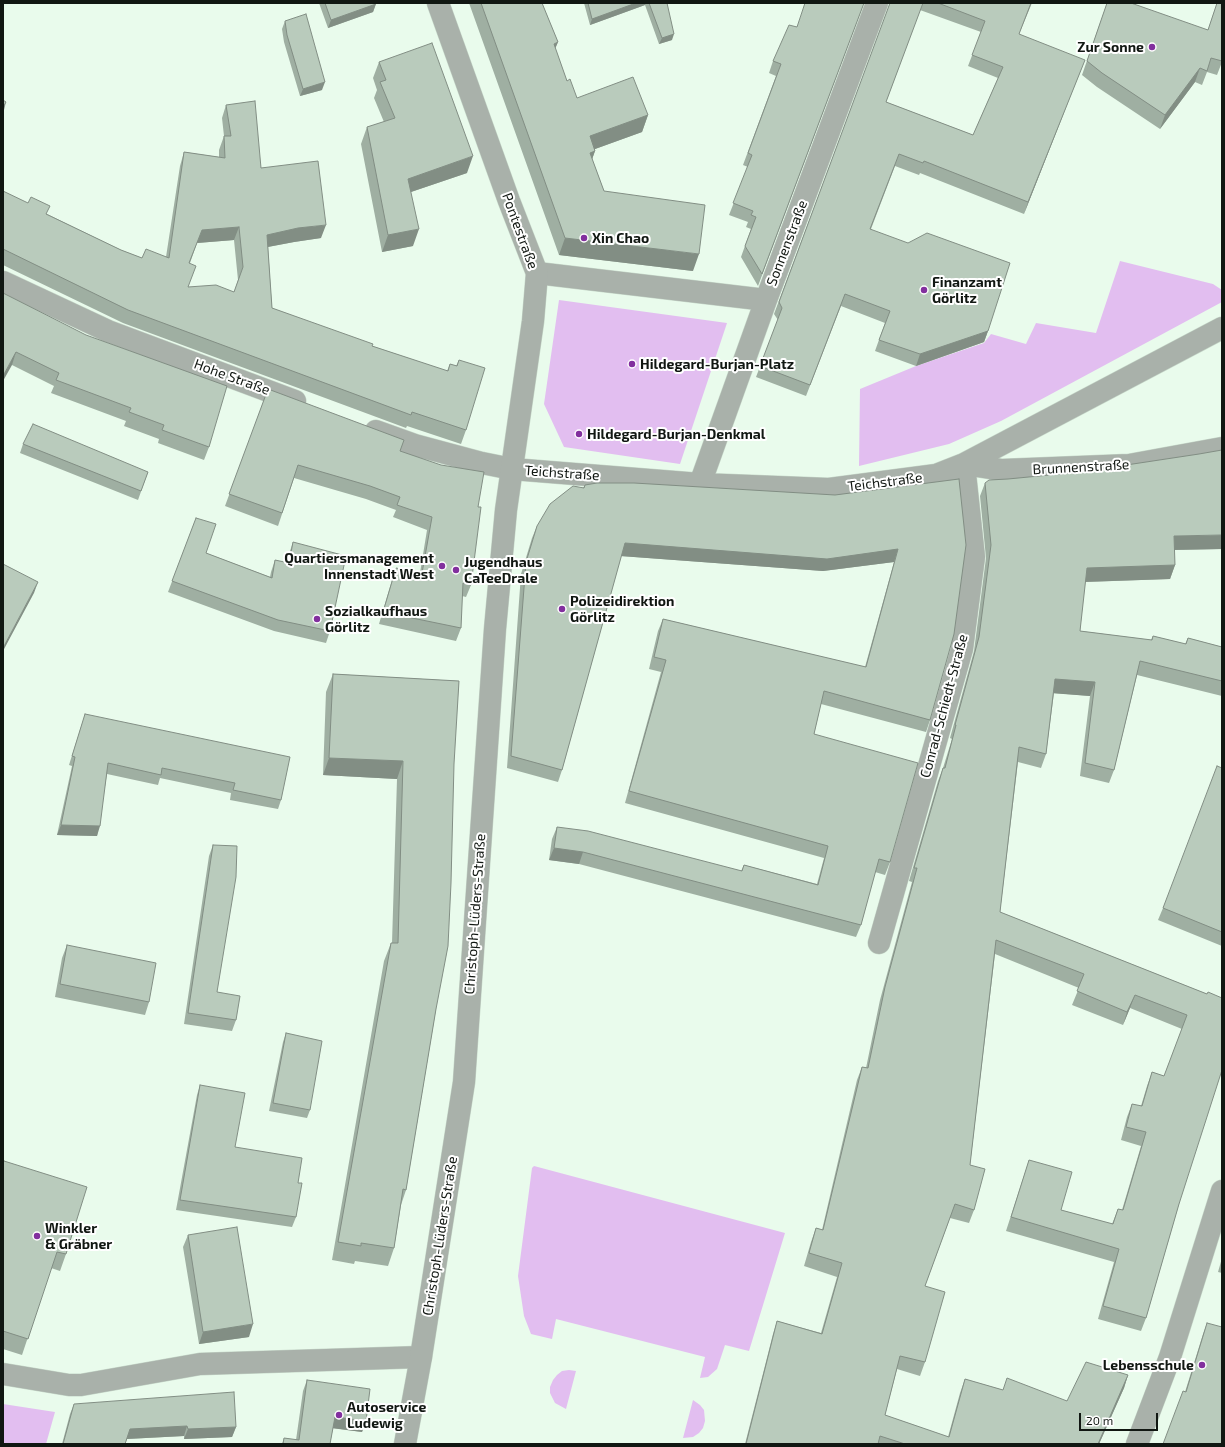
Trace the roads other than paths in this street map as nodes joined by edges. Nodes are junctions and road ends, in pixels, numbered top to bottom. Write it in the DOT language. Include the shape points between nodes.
graph roads {
  1 [pos="438,3"];
  2 [pos="877,3"];
  3 [pos="537,273"];
  4 [pos="3,282"];
  5 [pos="766,300"];
  6 [pos="1222,328"];
  7 [pos="310,406"];
  8 [pos="355,423"];
  9 [pos="1222,448"];
  10 [pos="964,464"];
  11 [pos="512,469"];
  12 [pos="700,484"];
  13 [pos="879,943"];
  14 [pos="1222,1191"];
  15 [pos="421,1357"];
  16 [pos="3,1374"];
  17 [pos="405,1444"];
  18 [pos="1137,1444"];
  1 -- 3 [label="street, Pontestraße"];
  2 -- 5 [label="street, Sonnenstraße"];
  3 -- 5 [label="street"];
  3 -- 11 [label="street, Pontestraße" via="533,321"];
  4 -- 7 [label="street, Hohe Straße" via="108,331"];
  5 -- 12 [label="street, Sonnenstraße"];
  6 -- 10 [label="street, Teichstraße"];
  8 -- 11 [label="street" via="415,445"];
  9 -- 10 [label="street, Brunnenstraße" via="1129,465 1002,470"];
  10 -- 12 [label="street, Teichstraße" via="936,476 829,489"];
  10 -- 13 [label="street, Conrad-Schiedt-Straße" via="974,557 962,649"];
  11 -- 12 [label="street, Teichstraße"];
  11 -- 15 [label="street, Christoph-Lüders-Straße" via="495,630 464,1082"];
  14 -- 18 [label="street" via="1170,1357"];
  15 -- 16 [label="street" via="200,1364 82,1385"];
  15 -- 17 [label="street, Christoph-Lüders-Straße"];
}
